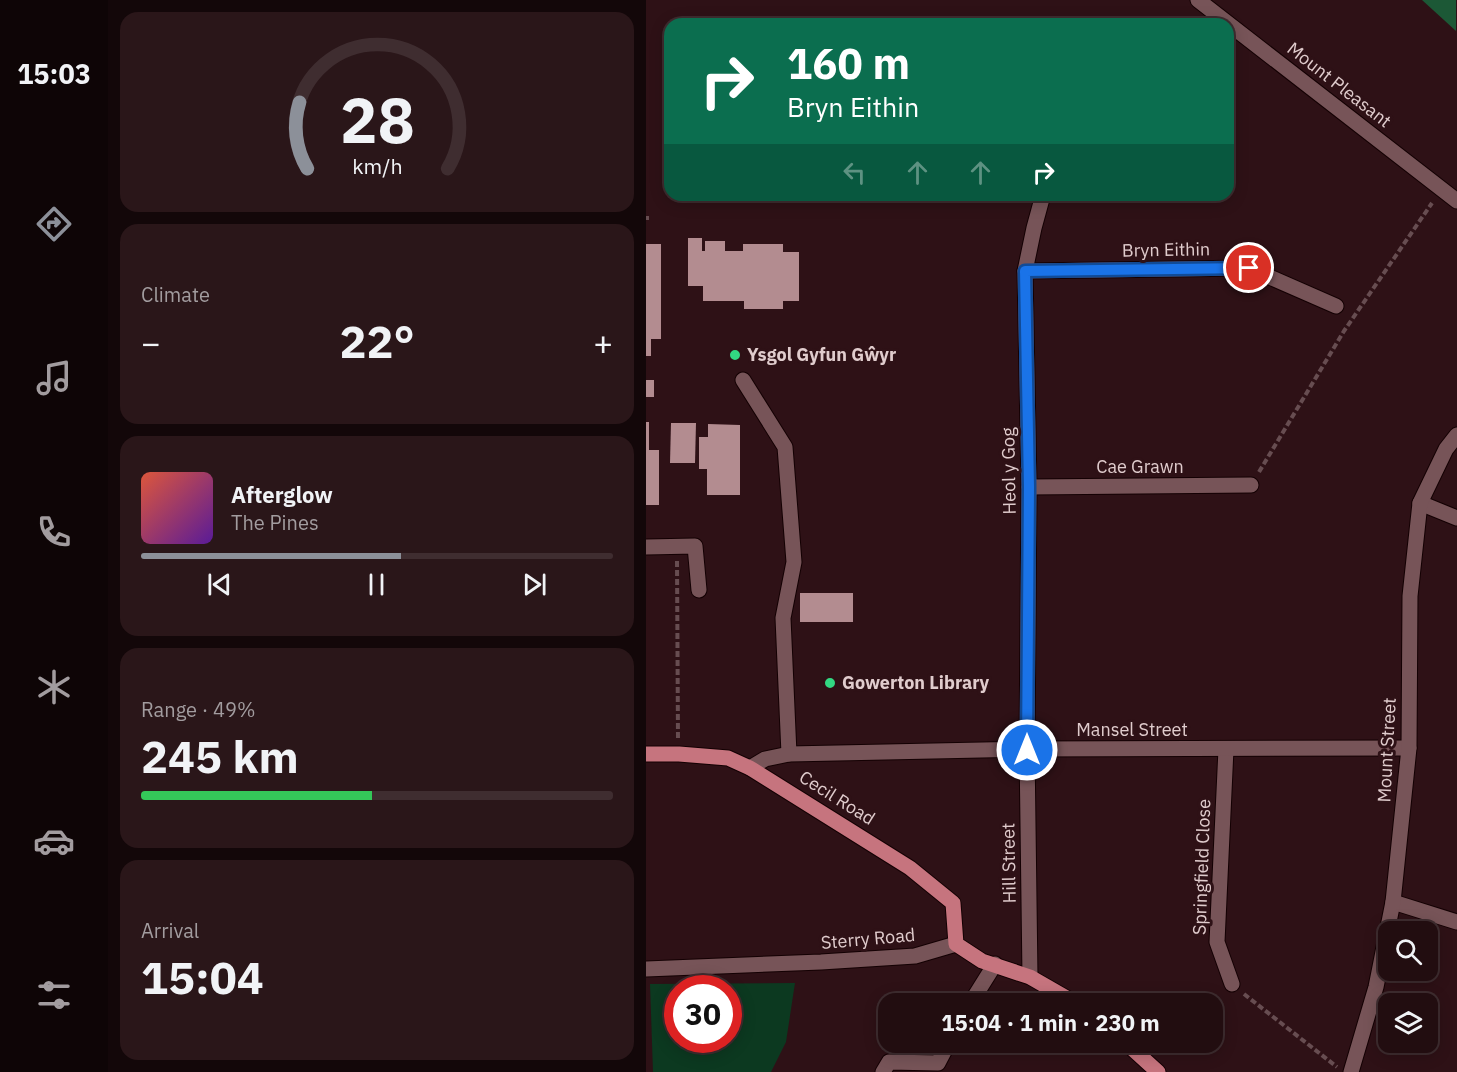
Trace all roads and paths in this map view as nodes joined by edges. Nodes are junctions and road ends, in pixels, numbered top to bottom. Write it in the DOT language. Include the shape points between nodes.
graph roads {
  1 [pos="1198,0"];
  2 [pos="1221,18"];
  3 [pos="1234,28"];
  4 [pos="1442,189"];
  5 [pos="1041,201"];
  6 [pos="1456,201"];
  7 [pos="1025,271"];
  8 [pos="1336,306"];
  9 [pos="743,380"];
  10 [pos="1456,435"];
  11 [pos="1251,486"];
  12 [pos="1029,487"];
  13 [pos="1420,503"];
  14 [pos="1456,518"];
  15 [pos="677,545"];
  16 [pos="646,547"];
  17 [pos="699,590"];
  18 [pos="1409,748"];
  19 [pos="1226,749"];
  20 [pos="1027,750"];
  21 [pos="646,754"];
  22 [pos="679,754"];
  23 [pos="789,754"];
  24 [pos="750,768"];
  25 [pos="1393,902"];
  26 [pos="1456,922"];
  27 [pos="956,944"];
  28 [pos="995,964"];
  29 [pos="646,969"];
  30 [pos="1030,977"];
  31 [pos="1232,984"];
  32 [pos="977,993"];
  33 [pos="1058,993"];
  34 [pos="943,1053"];
  35 [pos="1137,1053"];
  36 [pos="883,1072"];
  37 [pos="1158,1072"];
  38 [pos="1343,1072"];
  39 [pos="1351,1072"];
  1 -- 2 [label="street, Mount Pleasant"];
  3 -- 4 [label="street, Mount Pleasant"];
  4 -- 6 [label="street, Mount Pleasant"];
  4 -- 11 [label="path" via="1345,331"];
  5 -- 7 [label="street, Heol y Gog"];
  7 -- 8 [label="street, Bryn Eithin" via="1249,268"];
  7 -- 12 [label="street, Heol y Gog"];
  9 -- 23 [label="street" via="785,447 794,562 782,618"];
  10 -- 13 [label="street, Mount Street"];
  11 -- 12 [label="street, Cae Grawn"];
  12 -- 20 [label="street, Heol y Gog"];
  13 -- 14 [label="street"];
  13 -- 18 [label="street, Mount Street" via="1410,596"];
  15 -- 16 [label="street"];
  15 -- 17 [label="street" via="695,546"];
  15 -- 22 [label="path"];
  18 -- 19 [label="street, Mansel Street"];
  18 -- 25 [label="street, Mount Street"];
  19 -- 20 [label="street, Mansel Street"];
  19 -- 31 [label="street, Springfield Close" via="1217,942"];
  20 -- 23 [label="street, Mansel Street"];
  20 -- 30 [label="street, Hill Street"];
  21 -- 22 [label="main road, Cecil Road"];
  22 -- 24 [label="main road, Cecil Road" via="728,758"];
  23 -- 24 [label="street, Mansel Street" via="765,759"];
  24 -- 27 [label="main road, Cecil Road" via="910,868 952,903"];
  25 -- 26 [label="street"];
  25 -- 39 [label="street, Mount Street" via="1376,987"];
  27 -- 28 [label="main road" via="982,961"];
  27 -- 29 [label="street, Sterry Road" via="916,956"];
  28 -- 30 [label="main road"];
  28 -- 32 [label="street"];
  30 -- 33 [label="main road"];
  31 -- 38 [label="path"];
  34 -- 36 [label="street" via="938,1063 889,1062"];
  35 -- 37 [label="main road"];
}
